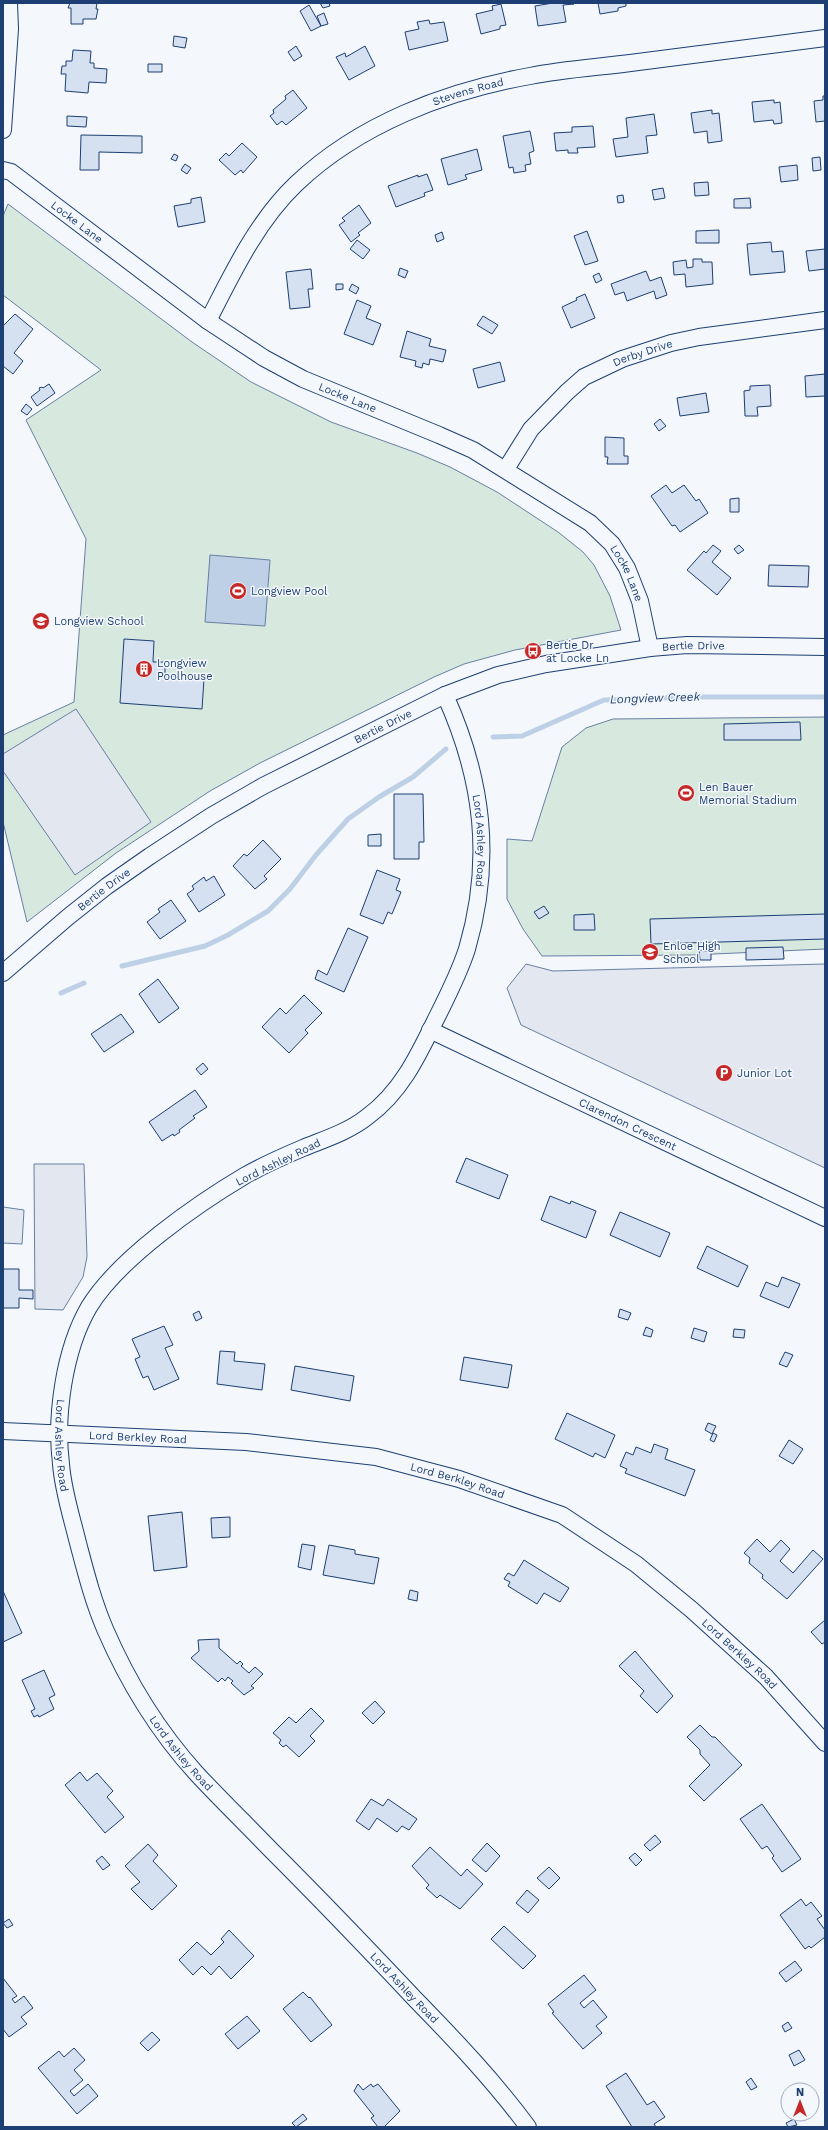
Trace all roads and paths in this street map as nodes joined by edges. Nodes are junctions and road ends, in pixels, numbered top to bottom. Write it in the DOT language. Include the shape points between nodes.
graph roads {
  1 [pos="9,3"];
  2 [pos="825,38"];
  3 [pos="3,130"];
  4 [pos="3,170"];
  5 [pos="825,320"];
  6 [pos="208,321"];
  7 [pos="506,469"];
  8 [pos="825,647"];
  9 [pos="650,648"];
  10 [pos="445,695"];
  11 [pos="3,973"];
  12 [pos="430,1030"];
  13 [pos="825,1218"];
  14 [pos="3,1431"];
  15 [pos="60,1432"];
  16 [pos="825,1743"];
  17 [pos="528,2127"];
  1 -- 3 [label="street" via="10,29"];
  2 -- 6 [label="street, Stevens Road" via="530,76 457,93 396,118 343,146 295,185 271,212 233,273"];
  4 -- 6 [label="street, Locke Lane" via="11,172"];
  5 -- 7 [label="street, Derby Drive" via="699,337 622,359 584,377 568,392 531,429"];
  6 -- 7 [label="street, Locke Lane" via="264,358 303,379 439,435"];
  7 -- 9 [label="street, Locke Lane" via="590,523 612,544 640,601"];
  8 -- 9 [label="street, Bertie Drive" via="687,645"];
  9 -- 10 [label="street, Bertie Drive" via="546,664 498,675"];
  10 -- 11 [label="street, Bertie Drive" via="263,786 211,816 107,886"];
  10 -- 12 [label="street, Lord Ashley Road" via="465,740 474,775 479,802 482,861 475,915 465,953"];
  12 -- 13 [label="street, Clarendon Crescent"];
  12 -- 15 [label="street, Lord Ashley Road" via="397,1089 363,1120 336,1135 249,1173 178,1220 116,1272 89,1306 72,1346 63,1390"];
  14 -- 15 [label="street, Lord Berkley Road"];
  15 -- 16 [label="street, Lord Berkley Road" via="246,1442 376,1457 459,1479 562,1515 636,1564 692,1610 766,1677"];
  15 -- 17 [label="street, Lord Ashley Road" via="61,1469 90,1590 125,1670 143,1701 194,1770 471,2057"];
}
